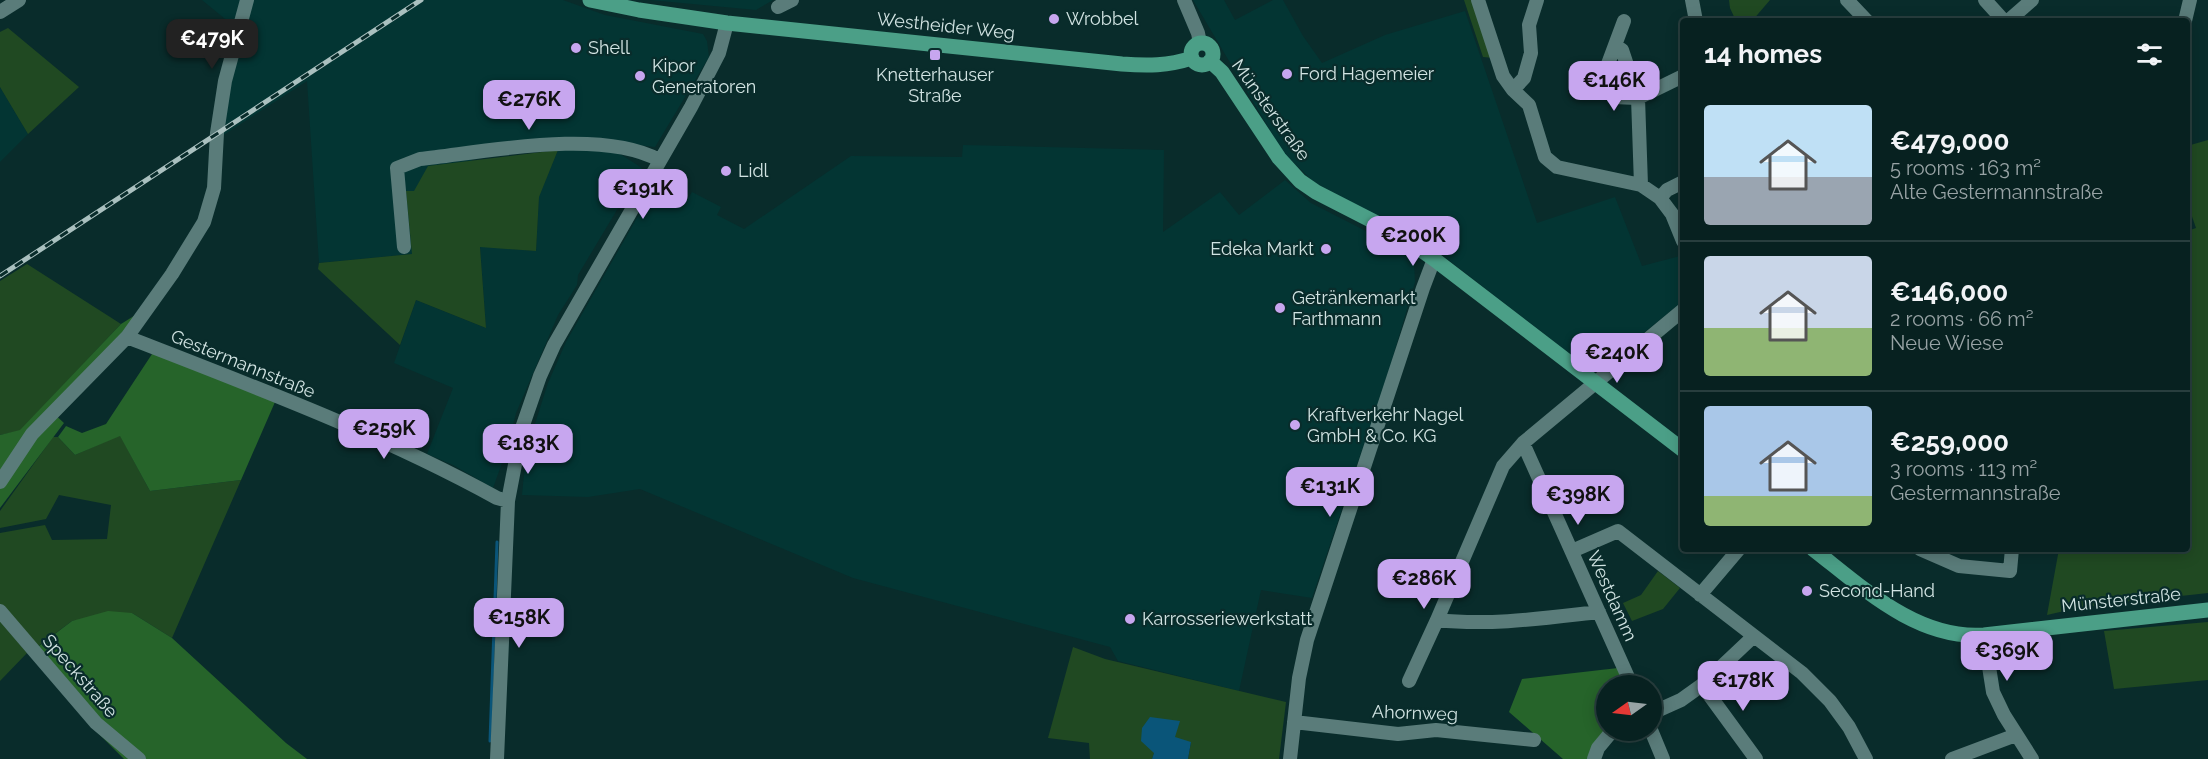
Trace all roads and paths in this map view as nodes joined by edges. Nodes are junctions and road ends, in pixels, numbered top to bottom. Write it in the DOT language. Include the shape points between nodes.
graph roads {
  1 [pos="19,0"];
  2 [pos="247,0"];
  3 [pos="590,0"];
  4 [pos="792,0"];
  5 [pos="1184,0"];
  6 [pos="1478,0"];
  7 [pos="1537,0"];
  8 [pos="1692,0"];
  9 [pos="1848,0"];
  10 [pos="1985,0"];
  11 [pos="2032,0"];
  12 [pos="2190,0"];
  13 [pos="777,7"];
  14 [pos="0,12"];
  15 [pos="1695,18"];
  16 [pos="1864,18"];
  17 [pos="2001,18"];
  18 [pos="2011,18"];
  19 [pos="2186,18"];
  20 [pos="1624,21"];
  21 [pos="727,23"];
  22 [pos="1200,43"];
  23 [pos="1616,46"];
  24 [pos="1192,58"];
  25 [pos="1210,61"];
  26 [pos="1680,78"];
  27 [pos="1513,90"];
  28 [pos="1638,99"];
  29 [pos="659,160"];
  30 [pos="1680,184"];
  31 [pos="1641,185"];
  32 [pos="1660,198"];
  33 [pos="1680,234"];
  34 [pos="404,247"];
  35 [pos="1434,259"];
  36 [pos="1680,312"];
  37 [pos="128,337"];
  38 [pos="1594,382"];
  39 [pos="1523,443"];
  40 [pos="1680,448"];
  41 [pos="0,482"];
  42 [pos="508,501"];
  43 [pos="1572,551"];
  44 [pos="1736,552"];
  45 [pos="1817,552"];
  46 [pos="1927,552"];
  47 [pos="2012,552"];
  48 [pos="1700,595"];
  49 [pos="2208,610"];
  50 [pos="0,611"];
  51 [pos="1599,612"];
  52 [pos="1437,620"];
  53 [pos="1984,635"];
  54 [pos="1754,636"];
  55 [pos="1627,675"];
  56 [pos="1409,681"];
  57 [pos="1702,685"];
  58 [pos="1662,709"];
  59 [pos="1294,722"];
  60 [pos="2016,735"];
  61 [pos="1534,740"];
  62 [pos="1604,741"];
  63 [pos="1656,741"];
  64 [pos="139,759"];
  65 [pos="497,759"];
  66 [pos="1290,759"];
  67 [pos="1594,759"];
  68 [pos="1663,759"];
  69 [pos="1756,759"];
  70 [pos="1866,759"];
  71 [pos="1952,759"];
  72 [pos="2032,759"];
  1 -- 14 [label="street"];
  2 -- 37 [label="street" via="225,81 214,188 204,222"];
  3 -- 21 [label="main road, Westheider Weg"];
  4 -- 13 [label="street"];
  5 -- 22 [label="street"];
  6 -- 27 [label="street" via="1503,76"];
  7 -- 27 [label="street" via="1529,25 1532,52 1524,78"];
  8 -- 15 [label="street"];
  9 -- 16 [label="street"];
  10 -- 17 [label="street"];
  11 -- 18 [label="street"];
  12 -- 19 [label="street"];
  20 -- 23 [label="street"];
  21 -- 24 [label="main road, Westheider Weg" via="1148,66"];
  21 -- 29 [label="street" via="719,53"];
  22 -- 24 [label="main road" via="1192,49"];
  22 -- 25 [label="main road" via="1211,49"];
  23 -- 28 [label="street" via="1622,50"];
  23 -- 28 [label="street" via="1605,72 1613,97"];
  24 -- 25 [label="main road" via="1200,65"];
  25 -- 35 [label="main road, Münsterstraße" via="1300,181 1398,234"];
  26 -- 28 [label="street"];
  27 -- 31 [label="street" via="1528,105 1545,157 1557,167"];
  28 -- 31 [label="street"];
  29 -- 34 [label="street" via="638,151 572,142 420,159 397,168"];
  29 -- 42 [label="street" via="544,366 522,428"];
  30 -- 32 [label="street"];
  31 -- 32 [label="street"];
  32 -- 33 [label="street"];
  35 -- 38 [label="main road, Münsterstraße"];
  35 -- 59 [label="street" via="1307,640"];
  36 -- 38 [label="street"];
  37 -- 41 [label="street" via="32,434"];
  37 -- 42 [label="street, Gestermannstraße" via="280,397"];
  38 -- 39 [label="street"];
  38 -- 40 [label="main road, Münsterstraße"];
  39 -- 43 [label="street, Westdamm"];
  39 -- 52 [label="street" via="1503,466"];
  42 -- 65 [label="street"];
  43 -- 48 [label="street" via="1618,531"];
  43 -- 51 [label="street, Westdamm"];
  44 -- 48 [label="street"];
  45 -- 53 [label="main road, Münsterstraße" via="1889,606 1916,621 1952,634"];
  46 -- 47 [label="street" via="1959,566 2010,571"];
  48 -- 54 [label="street"];
  49 -- 53 [label="main road, Münsterstraße"];
  50 -- 64 [label="street, Speckstraße" via="96,723"];
  51 -- 52 [label="street" via="1469,623"];
  51 -- 55 [label="street, Westdamm"];
  52 -- 56 [label="street"];
  53 -- 60 [label="street" via="1993,692"];
  54 -- 57 [label="street"];
  54 -- 70 [label="street" via="1830,700"];
  57 -- 58 [label="street"];
  57 -- 69 [label="street"];
  59 -- 61 [label="street, Ahornweg" via="1398,734 1436,730"];
  59 -- 66 [label="street"];
  60 -- 71 [label="street"];
  60 -- 72 [label="street"];
  62 -- 67 [label="street"];
  63 -- 68 [label="street"];
}
